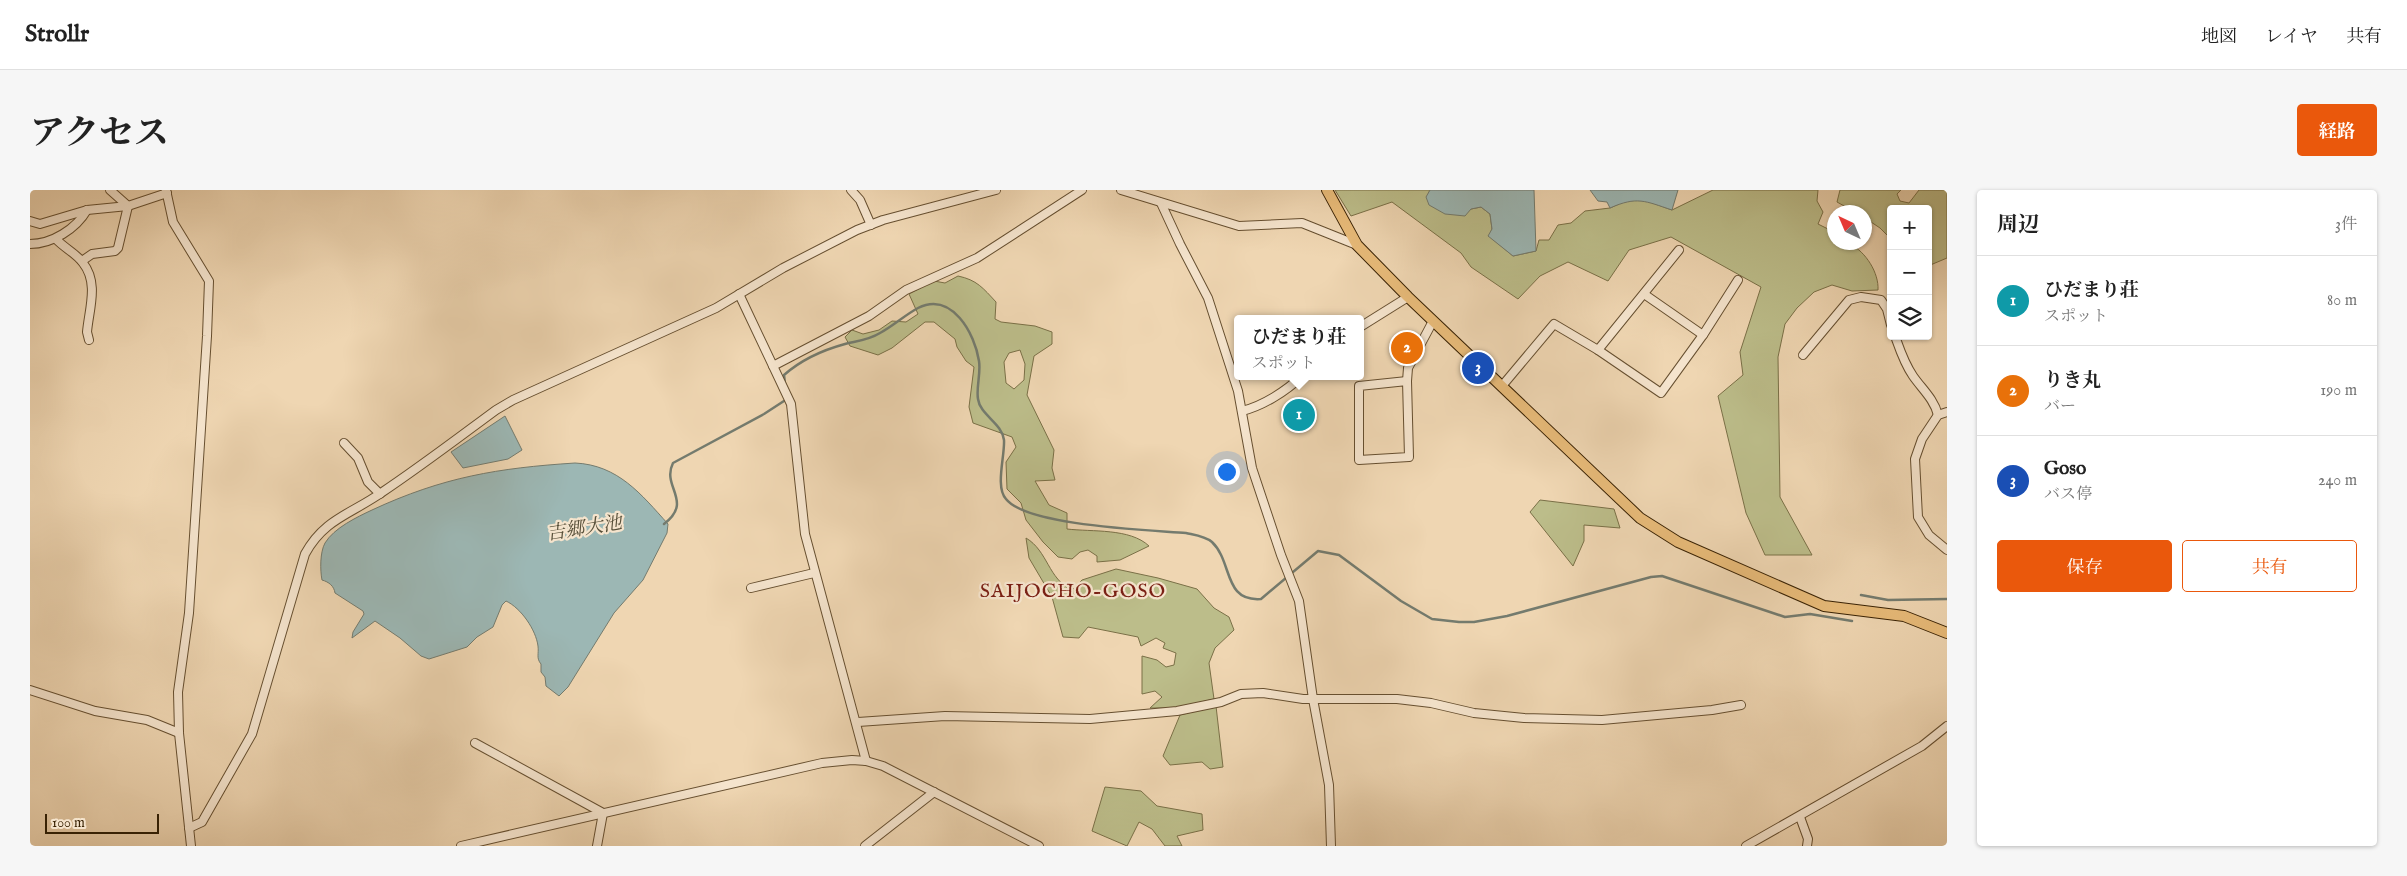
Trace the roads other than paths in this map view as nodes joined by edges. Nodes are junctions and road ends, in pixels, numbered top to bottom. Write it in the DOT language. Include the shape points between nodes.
graph roads {
  1 [pos="110,190"];
  2 [pos="851,190"];
  3 [pos="996,190"];
  4 [pos="1082,190"];
  5 [pos="1121,190"];
  6 [pos="1327,190"];
  7 [pos="166,192"];
  8 [pos="1161,203"];
  9 [pos="128,206"];
  10 [pos="88,210"];
  11 [pos="30,221"];
  12 [pos="871,225"];
  13 [pos="56,239"];
  14 [pos="30,244"];
  15 [pos="1357,244"];
  16 [pos="1679,250"];
  17 [pos="82,261"];
  18 [pos="1738,280"];
  19 [pos="739,294"];
  20 [pos="1644,294"];
  21 [pos="1408,297"];
  22 [pos="1887,308"];
  23 [pos="1433,320"];
  24 [pos="1364,324"];
  25 [pos="1703,334"];
  26 [pos="89,340"];
  27 [pos="1896,340"];
  28 [pos="1598,350"];
  29 [pos="1803,354"];
  30 [pos="773,366"];
  31 [pos="1234,379"];
  32 [pos="1234,380"];
  33 [pos="1298,380"];
  34 [pos="1407,381"];
  35 [pos="1502,386"];
  36 [pos="1242,411"];
  37 [pos="1947,412"];
  38 [pos="1938,415"];
  39 [pos="344,442"];
  40 [pos="380,494"];
  41 [pos="1947,550"];
  42 [pos="814,572"];
  43 [pos="750,588"];
  44 [pos="1947,633"];
  45 [pos="30,690"];
  46 [pos="1313,699"];
  47 [pos="1741,705"];
  48 [pos="858,722"];
  49 [pos="1947,726"];
  50 [pos="179,732"];
  51 [pos="475,743"];
  52 [pos="866,761"];
  53 [pos="934,792"];
  54 [pos="603,813"];
  55 [pos="1800,816"];
  56 [pos="189,828"];
  57 [pos="191,846"];
  58 [pos="461,846"];
  59 [pos="597,846"];
  60 [pos="865,846"];
  61 [pos="1040,846"];
  62 [pos="1331,846"];
  63 [pos="1746,846"];
  64 [pos="1807,846"];
  1 -- 9 [label="street"];
  2 -- 12 [label="street" via="860,200"];
  3 -- 12 [label="street"];
  4 -- 30 [label="street" via="976,258 906,290 869,316"];
  5 -- 8 [label="street"];
  6 -- 15 [label="main road"];
  7 -- 9 [label="street"];
  7 -- 50 [label="street" via="173,222 209,281 189,613 178,692"];
  8 -- 15 [label="street" via="1239,226 1302,223"];
  8 -- 31 [label="street" via="1208,298"];
  9 -- 10 [label="street"];
  9 -- 17 [label="street" via="118,248 92,254"];
  10 -- 11 [label="street" via="40,224"];
  10 -- 13 [label="street"];
  12 -- 19 [label="street" via="813,252"];
  13 -- 14 [label="street"];
  13 -- 17 [label="street"];
  15 -- 21 [label="main road"];
  16 -- 20 [label="street"];
  17 -- 26 [label="street" via="92,285"];
  18 -- 25 [label="street"];
  19 -- 30 [label="street"];
  19 -- 40 [label="street" via="684,323 513,400"];
  20 -- 25 [label="street"];
  20 -- 28 [label="street"];
  21 -- 23 [label="main road"];
  21 -- 24 [label="street"];
  22 -- 29 [label="street" via="1881,300 1861,297 1848,300"];
  23 -- 34 [label="street" via="1408,368"];
  23 -- 35 [label="main road"];
  25 -- 28 [label="street" via="1661,393"];
  27 -- 38 [label="street" via="1901,357 1935,404"];
  28 -- 35 [label="street" via="1554,324"];
  30 -- 42 [label="street" via="791,404 805,534"];
  32 -- 36 [label="street"];
  33 -- 36 [label="street" via="1255,408"];
  34 -- 34 [label="street" via="1359,386 1359,460 1409,458"];
  35 -- 44 [label="main road" via="1620,502 1665,535 1824,606 1904,616"];
  36 -- 46 [label="street" via="1252,468 1302,616"];
  37 -- 38 [label="street"];
  38 -- 41 [label="street" via="1922,439 1915,459 1918,518 1929,535"];
  39 -- 40 [label="street" via="358,458 368,482"];
  40 -- 56 [label="street" via="330,522 312,542 252,734 202,822"];
  42 -- 43 [label="street"];
  42 -- 48 [label="street"];
  45 -- 50 [label="street" via="95,711 147,720"];
  46 -- 47 [label="street" via="1397,700 1524,718 1602,720"];
  46 -- 48 [label="street" via="1263,693 1241,694 1221,702 1177,711 1090,719 945,716"];
  46 -- 62 [label="street" via="1329,785"];
  48 -- 52 [label="street"];
  49 -- 55 [label="street" via="1922,746"];
  50 -- 56 [label="street"];
  51 -- 54 [label="street"];
  52 -- 53 [label="street"];
  52 -- 54 [label="street" via="822,763"];
  53 -- 60 [label="street"];
  53 -- 61 [label="street"];
  54 -- 58 [label="street"];
  54 -- 59 [label="street"];
  55 -- 63 [label="street"];
  55 -- 64 [label="street" via="1808,839"];
  56 -- 57 [label="street"];
}
